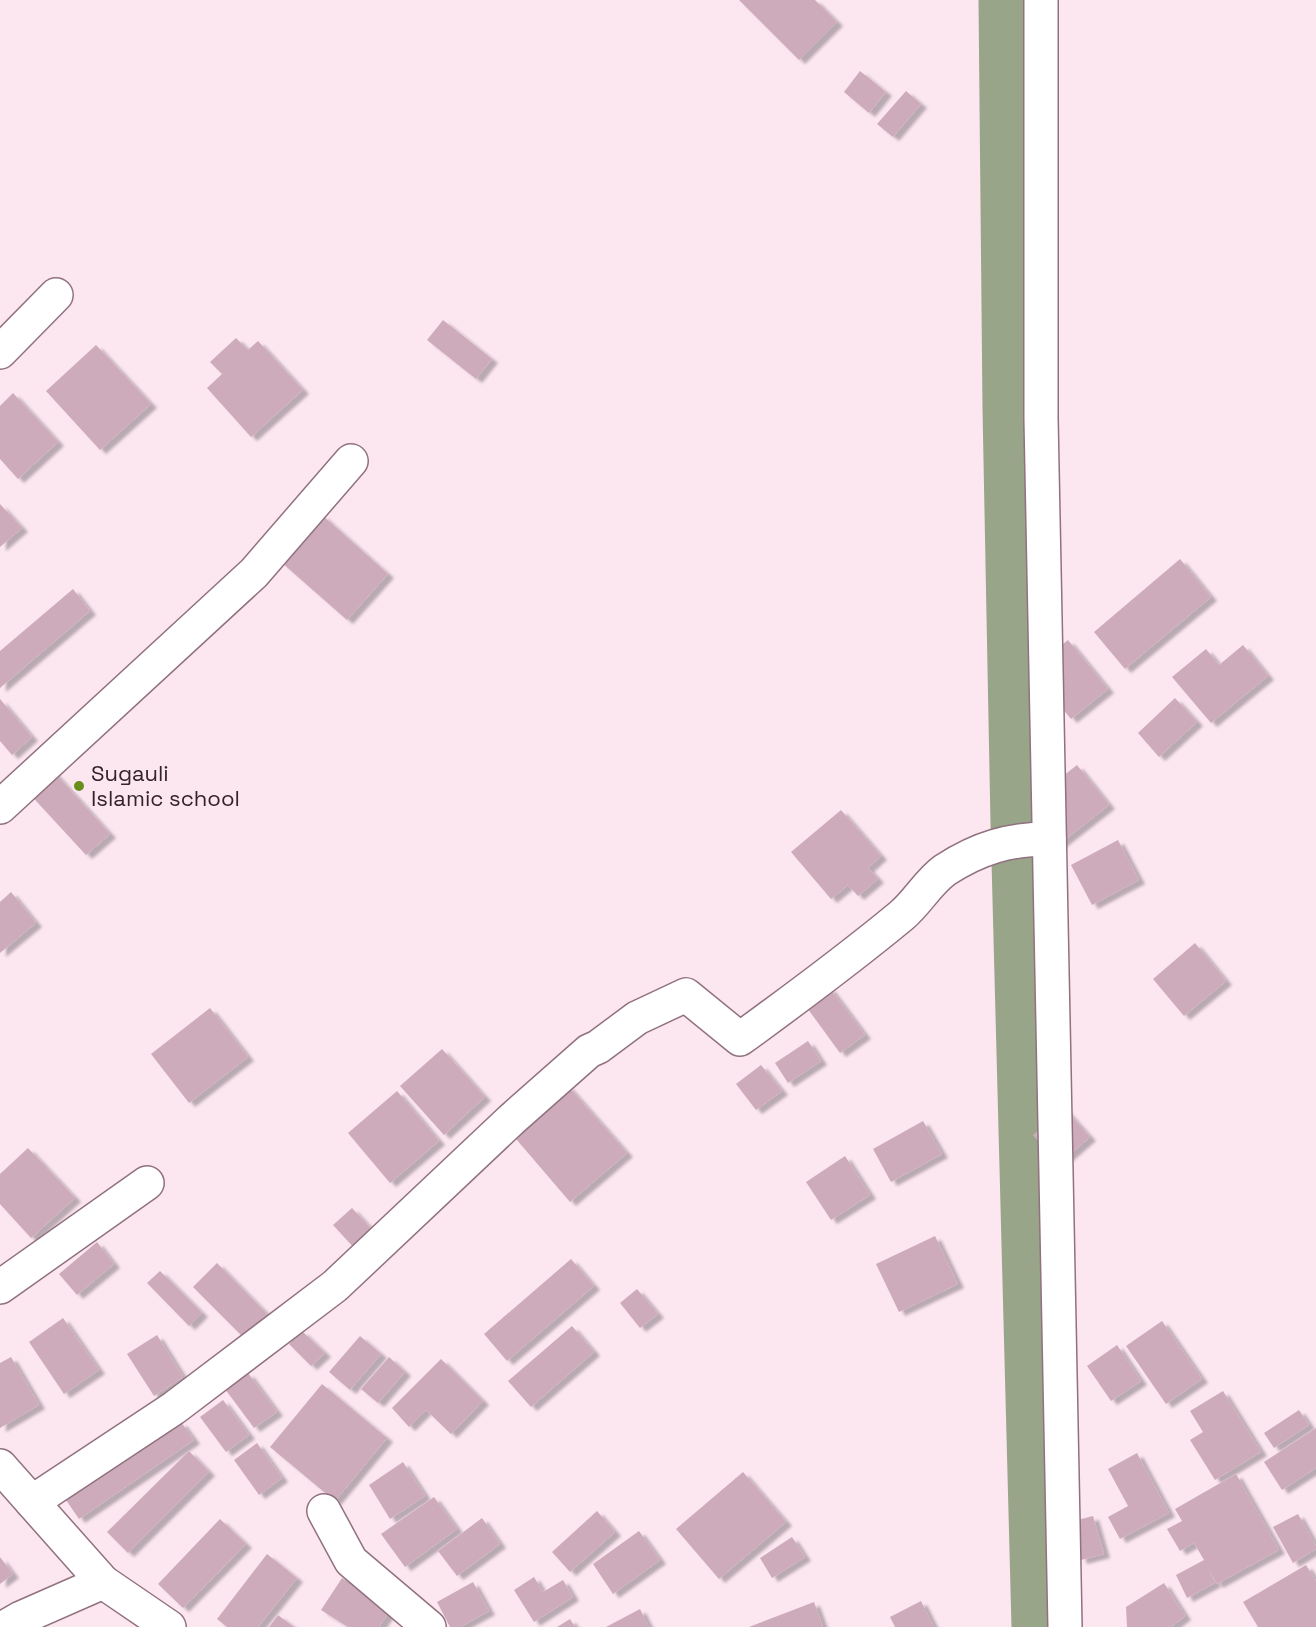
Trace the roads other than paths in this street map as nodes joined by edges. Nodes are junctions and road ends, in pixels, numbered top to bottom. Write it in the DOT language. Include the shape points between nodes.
graph roads {
  1 [pos="1041,0"];
  2 [pos="56,295"];
  3 [pos="0,352"];
  4 [pos="351,461"];
  5 [pos="0,807"];
  6 [pos="1049,839"];
  7 [pos="147,1183"];
  8 [pos="0,1287"];
  9 [pos="0,1466"];
  10 [pos="32,1502"];
  11 [pos="324,1510"];
  12 [pos="103,1582"];
  13 [pos="14,1624"];
  14 [pos="170,1627"];
  15 [pos="429,1627"];
  16 [pos="1065,1627"];
  1 -- 6 [label="street" via="1041,418"];
  2 -- 3 [label="street"];
  4 -- 5 [label="street" via="254,573"];
  6 -- 10 [label="street" via="993,846 944,871 903,914 740,1039 686,995 637,1018 589,1050 335,1286 174,1408"];
  6 -- 16 [label="street"];
  7 -- 8 [label="street"];
  9 -- 10 [label="street"];
  10 -- 12 [label="street"];
  11 -- 15 [label="street" via="351,1561"];
  12 -- 13 [label="street"];
  12 -- 14 [label="street"];
}
